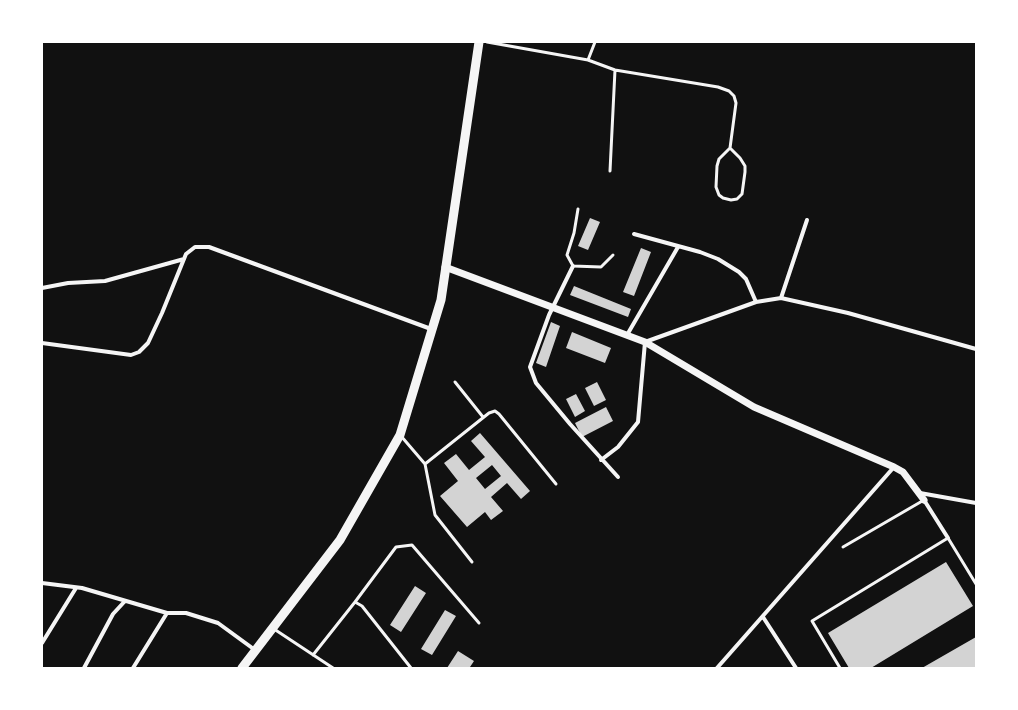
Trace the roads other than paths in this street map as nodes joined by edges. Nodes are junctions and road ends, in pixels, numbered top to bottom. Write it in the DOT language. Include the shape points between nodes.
graph roads {
  1 [pos="478,42"];
  2 [pos="487,42"];
  3 [pos="595,42"];
  4 [pos="588,60"];
  5 [pos="615,70"];
  6 [pos="730,148"];
  7 [pos="610,171"];
  8 [pos="578,209"];
  9 [pos="807,220"];
  10 [pos="634,234"];
  11 [pos="678,247"];
  12 [pos="613,255"];
  13 [pos="184,259"];
  14 [pos="573,266"];
  15 [pos="446,267"];
  16 [pos="42,288"];
  17 [pos="781,298"];
  18 [pos="756,302"];
  19 [pos="553,308"];
  20 [pos="432,330"];
  21 [pos="627,335"];
  22 [pos="645,342"];
  23 [pos="42,343"];
  24 [pos="976,349"];
  25 [pos="455,382"];
  26 [pos="484,417"];
  27 [pos="400,435"];
  28 [pos="601,460"];
  29 [pos="425,464"];
  30 [pos="894,467"];
  31 [pos="618,477"];
  32 [pos="556,484"];
  33 [pos="922,496"];
  34 [pos="976,503"];
  35 [pos="948,538"];
  36 [pos="842,547"];
  37 [pos="472,562"];
  38 [pos="42,583"];
  39 [pos="976,584"];
  40 [pos="76,588"];
  41 [pos="125,601"];
  42 [pos="355,602"];
  43 [pos="167,613"];
  44 [pos="764,617"];
  45 [pos="479,623"];
  46 [pos="273,628"];
  47 [pos="42,643"];
  48 [pos="256,651"];
  49 [pos="313,655"];
  50 [pos="84,668"];
  51 [pos="133,668"];
  52 [pos="242,668"];
  53 [pos="332,668"];
  54 [pos="411,668"];
  55 [pos="717,668"];
  56 [pos="796,668"];
  57 [pos="840,668"];
  1 -- 15 [label="main road"];
  2 -- 4 [label="lane"];
  3 -- 4 [label="lane"];
  4 -- 5 [label="lane"];
  5 -- 6 [label="lane" via="729,91 736,103"];
  5 -- 7 [label="lane"];
  6 -- 6 [label="lane" via="719,159 716,187 719,195 731,200 742,194 745,172 740,158"];
  8 -- 14 [label="lane" via="567,255"];
  9 -- 17 [label="street"];
  10 -- 11 [label="street"];
  11 -- 18 [label="street" via="700,252 739,272 746,279"];
  11 -- 21 [label="street"];
  12 -- 14 [label="lane" via="601,267"];
  13 -- 16 [label="street" via="105,281 68,283"];
  13 -- 20 [label="street" via="195,247 209,248"];
  13 -- 23 [label="street" via="148,343 139,352 131,355"];
  14 -- 19 [label="street"];
  15 -- 19 [label="street"];
  15 -- 20 [label="main road" via="441,300"];
  17 -- 18 [label="street"];
  17 -- 24 [label="street" via="848,313"];
  18 -- 22 [label="street"];
  19 -- 21 [label="street"];
  19 -- 28 [label="street" via="530,366 536,382"];
  20 -- 27 [label="main road"];
  21 -- 22 [label="street"];
  22 -- 28 [label="street" via="638,422 618,447"];
  22 -- 30 [label="street" via="754,407"];
  25 -- 26 [label="lane"];
  26 -- 29 [label="lane"];
  26 -- 32 [label="lane" via="492,412 498,412"];
  27 -- 29 [label="lane"];
  27 -- 46 [label="main road" via="340,540"];
  28 -- 31 [label="street"];
  29 -- 37 [label="lane" via="435,515"];
  30 -- 33 [label="street" via="903,472"];
  30 -- 44 [label="street"];
  33 -- 34 [label="street"];
  33 -- 35 [label="street"];
  33 -- 36 [label="lane"];
  35 -- 39 [label="lane"];
  35 -- 57 [label="lane" via="812,621"];
  38 -- 40 [label="street"];
  40 -- 41 [label="street"];
  40 -- 47 [label="street"];
  41 -- 43 [label="street"];
  41 -- 50 [label="street" via="113,614"];
  42 -- 45 [label="lane" via="396,547 412,545"];
  42 -- 49 [label="lane"];
  42 -- 54 [label="lane" via="362,606"];
  43 -- 48 [label="street" via="186,613 218,623"];
  43 -- 51 [label="street"];
  44 -- 55 [label="street"];
  44 -- 56 [label="street"];
  46 -- 48 [label="main road"];
  46 -- 49 [label="lane"];
  48 -- 52 [label="main road"];
  49 -- 53 [label="lane"];
}
